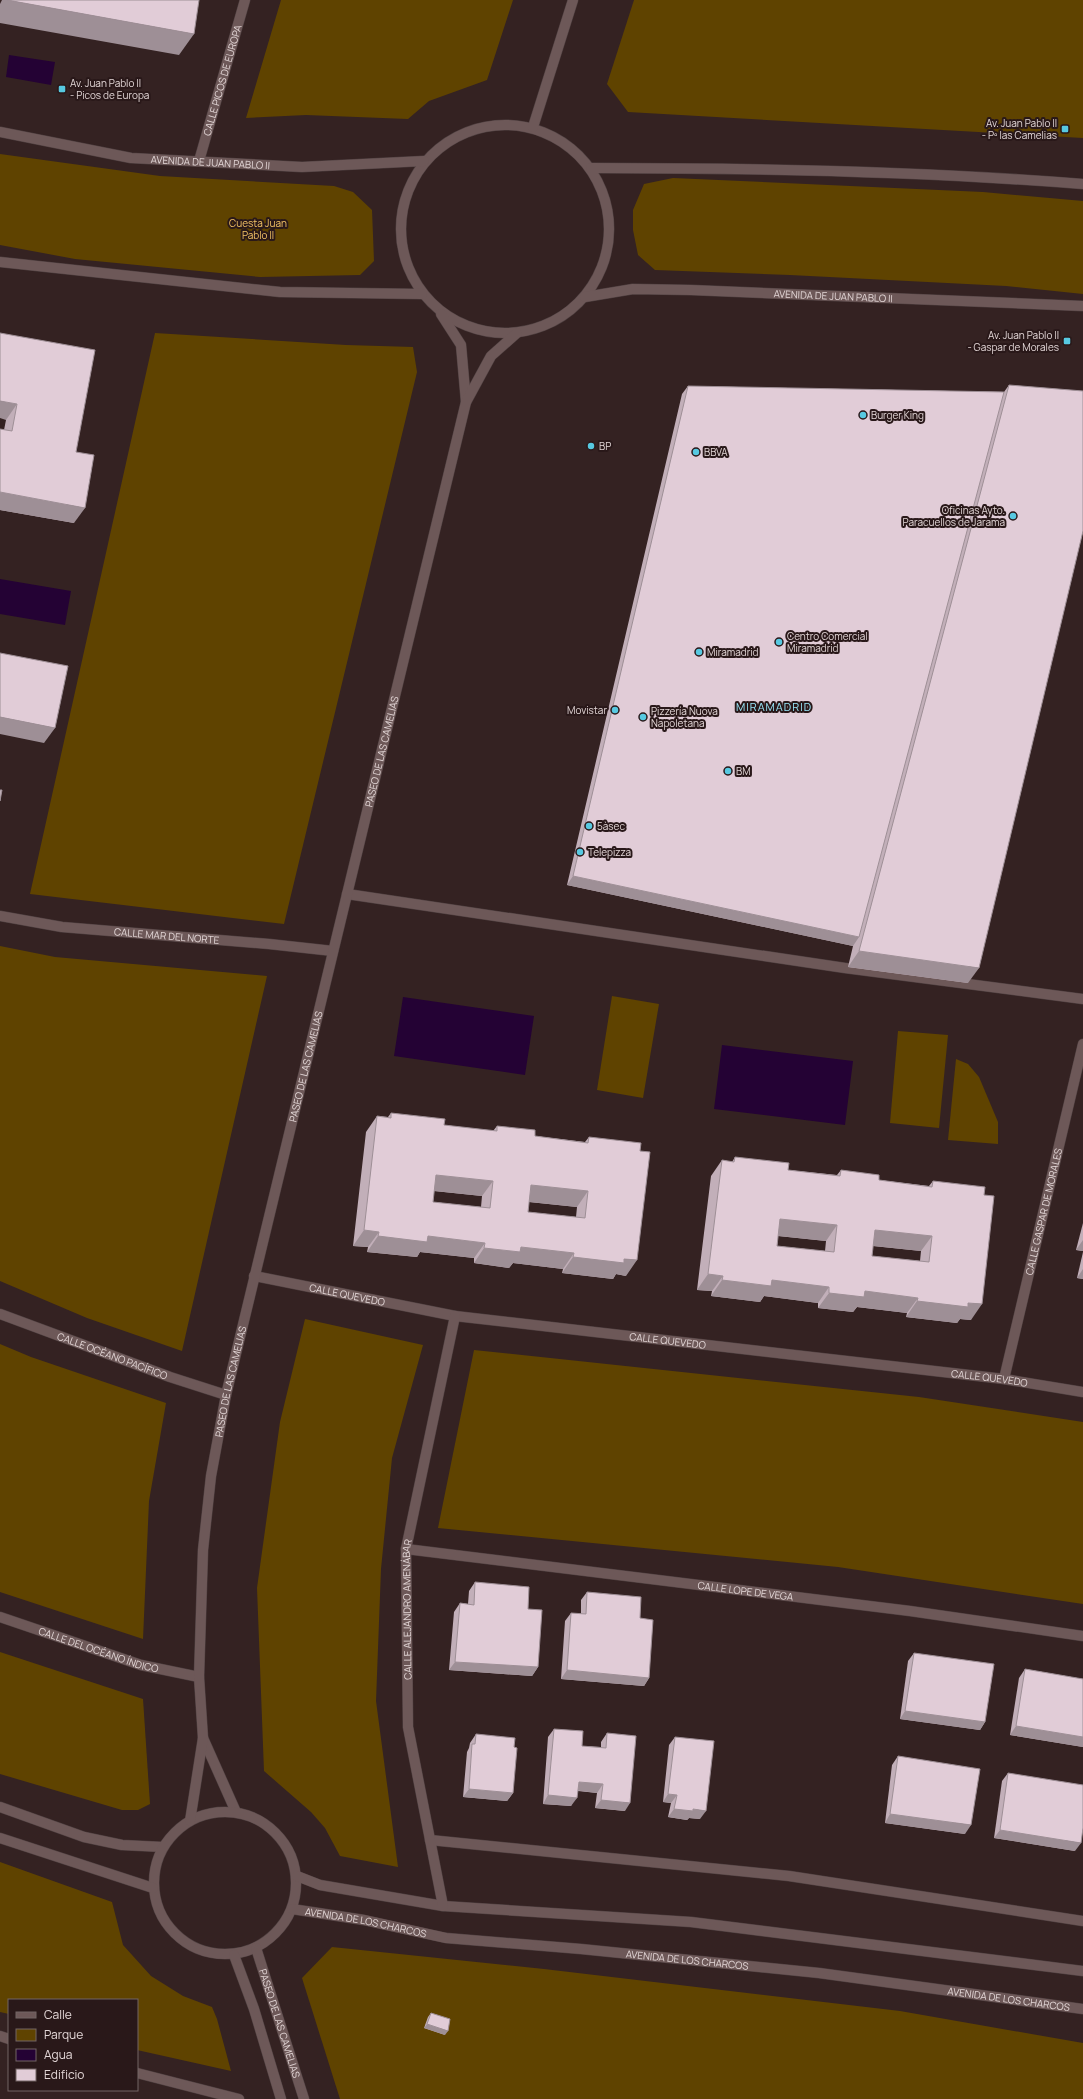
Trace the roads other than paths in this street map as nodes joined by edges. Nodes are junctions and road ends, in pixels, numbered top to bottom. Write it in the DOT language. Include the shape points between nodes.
graph roads {
  1 [pos="245,0"];
  2 [pos="573,0"];
  3 [pos="533,127"];
  4 [pos="0,132"];
  5 [pos="199,161"];
  6 [pos="424,161"];
  7 [pos="591,168"];
  8 [pos="1083,184"];
  9 [pos="0,262"];
  10 [pos="422,294"];
  11 [pos="585,297"];
  12 [pos="1083,306"];
  13 [pos="440,312"];
  14 [pos="517,333"];
  15 [pos="466,402"];
  16 [pos="347,894"];
  17 [pos="0,916"];
  18 [pos="334,951"];
  19 [pos="1083,999"];
  20 [pos="1083,1044"];
  21 [pos="254,1276"];
  22 [pos="0,1314"];
  23 [pos="455,1316"];
  24 [pos="1004,1379"];
  25 [pos="1083,1392"];
  26 [pos="226,1395"];
  27 [pos="406,1549"];
  28 [pos="0,1617"];
  29 [pos="1083,1636"];
  30 [pos="199,1677"];
  31 [pos="203,1738"];
  32 [pos="0,1807"];
  33 [pos="236,1812"];
  34 [pos="190,1821"];
  35 [pos="0,1838"];
  36 [pos="430,1840"];
  37 [pos="163,1847"];
  38 [pos="297,1876"];
  39 [pos="153,1888"];
  40 [pos="442,1906"];
  41 [pos="292,1909"];
  42 [pos="1083,1921"];
  43 [pos="256,1948"];
  44 [pos="234,1955"];
  45 [pos="1083,1972"];
  46 [pos="1083,2009"];
  47 [pos="138,2073"];
  48 [pos="239,2099"];
  49 [pos="281,2099"];
  50 [pos="304,2099"];
  1 -- 5 [label="street, CALLE PICOS DE EUROPA"];
  2 -- 3 [label="street"];
  3 -- 6 [label="street" via="503,124 473,128 446,141"];
  3 -- 7 [label="street" via="566,143"];
  4 -- 5 [label="street, AVENIDA DE JUAN PABLO II" via="131,158"];
  5 -- 6 [label="street, AVENIDA DE JUAN PABLO II" via="302,167"];
  6 -- 10 [label="street" via="406,192 399,227 405,262"];
  7 -- 8 [label="street" via="699,168 1014,179"];
  7 -- 11 [label="street" via="606,200 610,234 602,268"];
  9 -- 10 [label="street" via="280,292"];
  10 -- 13 [label="street"];
  11 -- 12 [label="street, AVENIDA DE JUAN PABLO II" via="633,289 691,290"];
  11 -- 14 [label="street" via="565,314 542,327"];
  13 -- 14 [label="street" via="464,326 490,333"];
  13 -- 15 [label="street, PASEO DE LAS CAMELIAS" via="461,345"];
  14 -- 15 [label="street, PASEO DE LAS CAMELIAS" via="491,356"];
  15 -- 16 [label="street, PASEO DE LAS CAMELIAS"];
  16 -- 18 [label="street, PASEO DE LAS CAMELIAS"];
  16 -- 19 [label="street" via="845,968"];
  17 -- 18 [label="street, CALLE MAR DEL NORTE" via="62,927"];
  18 -- 21 [label="street, PASEO DE LAS CAMELIAS"];
  20 -- 24 [label="street, CALLE GASPAR DE MORALES"];
  21 -- 23 [label="street, CALLE QUEVEDO"];
  21 -- 26 [label="street, PASEO DE LAS CAMELIAS"];
  22 -- 26 [label="street, CALLE OCÉANO PACÍFICO"];
  23 -- 24 [label="street, CALLE QUEVEDO"];
  23 -- 27 [label="street, CALLE ALEJANDRO AMENÁBAR"];
  24 -- 25 [label="street, CALLE QUEVEDO"];
  26 -- 30 [label="street, PASEO DE LAS CAMELIAS" via="211,1476 203,1550"];
  27 -- 29 [label="street, CALLE LOPE DE VEGA" via="910,1611"];
  27 -- 36 [label="street, CALLE ALEJANDRO AMENÁBAR" via="408,1727"];
  28 -- 30 [label="street, CALLE DEL OCÉANO ÍNDICO" via="141,1665"];
  30 -- 31 [label="street, PASEO DE LAS CAMELIAS"];
  31 -- 33 [label="street"];
  31 -- 34 [label="street"];
  32 -- 37 [label="street" via="84,1837 122,1845"];
  33 -- 34 [label="street" via="206,1814"];
  33 -- 38 [label="street" via="251,1816 280,1836 291,1854"];
  34 -- 37 [label="street" via="174,1833"];
  35 -- 39 [label="street"];
  36 -- 40 [label="street, CALLE ALEJANDRO AMENÁBAR"];
  36 -- 42 [label="street" via="789,1876"];
  37 -- 39 [label="street" via="157,1860"];
  38 -- 40 [label="street" via="320,1885"];
  38 -- 41 [label="street" via="297,1894"];
  39 -- 44 [label="street" via="157,1906 165,1923 181,1940 200,1951"];
  40 -- 45 [label="street" via="691,1922"];
  41 -- 43 [label="street" via="276,1934"];
  41 -- 46 [label="street, AVENIDA DE LOS CHARCOS" via="364,1920 446,1938 819,1973"];
  43 -- 44 [label="street"];
  43 -- 50 [label="street, PASEO DE LAS CAMELIAS"];
  44 -- 49 [label="street, PASEO DE LAS CAMELIAS" via="254,2009"];
  47 -- 48 [label="street"];
}
